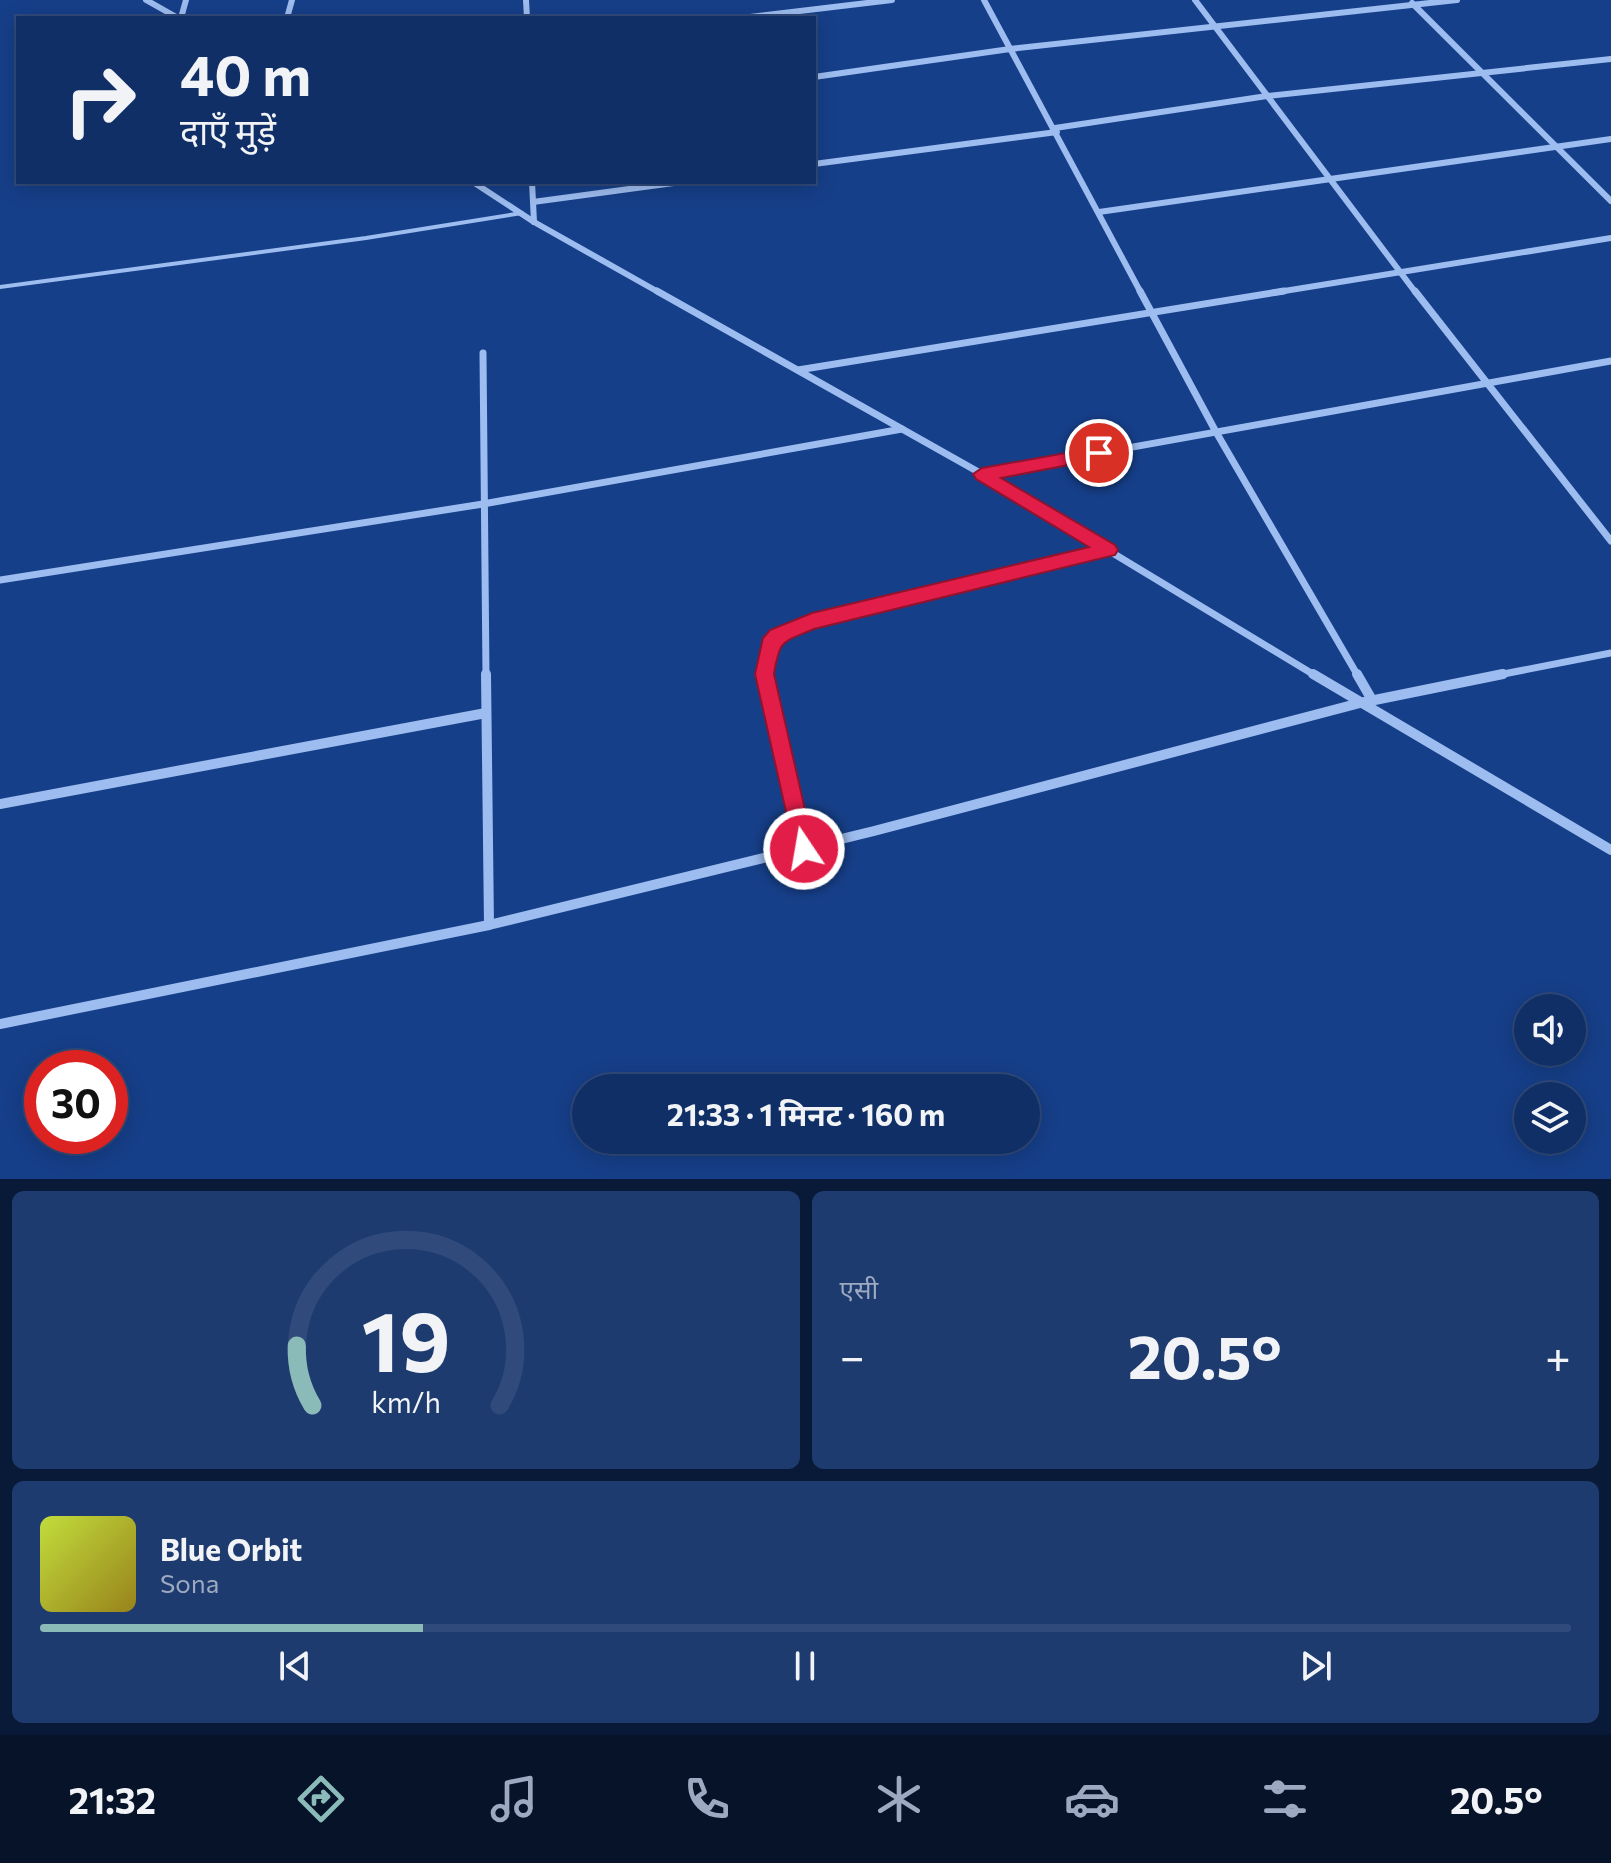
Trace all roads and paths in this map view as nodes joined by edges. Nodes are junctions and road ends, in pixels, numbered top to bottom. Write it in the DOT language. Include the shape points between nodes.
graph roads {
  1 [pos="146,0"];
  2 [pos="892,0"];
  3 [pos="984,0"];
  4 [pos="1195,0"];
  5 [pos="1457,0"];
  6 [pos="1410,2"];
  7 [pos="176,16"];
  8 [pos="759,16"];
  9 [pos="1214,26"];
  10 [pos="1010,49"];
  11 [pos="1611,59"];
  12 [pos="1482,73"];
  13 [pos="816,77"];
  14 [pos="1267,96"];
  15 [pos="1056,130"];
  16 [pos="1611,139"];
  17 [pos="1556,146"];
  18 [pos="816,164"];
  19 [pos="1329,179"];
  20 [pos="476,184"];
  21 [pos="532,184"];
  22 [pos="666,184"];
  23 [pos="1611,201"];
  24 [pos="533,202"];
  25 [pos="1099,212"];
  26 [pos="522,213"];
  27 [pos="534,222"];
  28 [pos="1611,238"];
  29 [pos="1400,272"];
  30 [pos="0,287"];
  31 [pos="1153,312"];
  32 [pos="483,353"];
  33 [pos="1611,361"];
  34 [pos="797,370"];
  35 [pos="1487,384"];
  36 [pos="903,429"];
  37 [pos="1216,432"];
  38 [pos="982,474"];
  39 [pos="483,504"];
  40 [pos="1611,541"];
  41 [pos="1109,550"];
  42 [pos="0,580"];
  43 [pos="1611,653"];
  44 [pos="1372,700"];
  45 [pos="1360,703"];
  46 [pos="486,713"];
  47 [pos="0,804"];
  48 [pos="804,849"];
  49 [pos="1611,850"];
  50 [pos="489,925"];
  51 [pos="0,1024"];
  1 -- 7 [label="street"];
  2 -- 8 [label="street"];
  3 -- 10 [label="street"];
  4 -- 9 [label="street"];
  5 -- 6 [label="street"];
  6 -- 9 [label="street"];
  6 -- 12 [label="street"];
  9 -- 10 [label="street"];
  9 -- 14 [label="street"];
  10 -- 13 [label="street"];
  10 -- 15 [label="street"];
  11 -- 12 [label="street"];
  12 -- 14 [label="street"];
  12 -- 17 [label="street"];
  14 -- 15 [label="street"];
  14 -- 19 [label="street"];
  15 -- 18 [label="street"];
  15 -- 25 [label="street"];
  16 -- 17 [label="street"];
  17 -- 19 [label="street"];
  17 -- 23 [label="street"];
  19 -- 25 [label="street"];
  19 -- 29 [label="street"];
  20 -- 26 [label="street"];
  21 -- 24 [label="street"];
  22 -- 24 [label="street"];
  24 -- 27 [label="street"];
  25 -- 31 [label="street"];
  26 -- 27 [label="street"];
  26 -- 30 [label="lane"];
  27 -- 34 [label="street"];
  28 -- 29 [label="street"];
  29 -- 31 [label="street"];
  29 -- 35 [label="street"];
  31 -- 34 [label="street"];
  31 -- 37 [label="street"];
  32 -- 39 [label="street"];
  33 -- 35 [label="street"];
  34 -- 36 [label="street"];
  35 -- 37 [label="street"];
  35 -- 40 [label="street"];
  36 -- 38 [label="street"];
  36 -- 39 [label="street"];
  37 -- 38 [label="street"];
  37 -- 44 [label="street"];
  38 -- 41 [label="street"];
  39 -- 42 [label="street"];
  39 -- 46 [label="street"];
  41 -- 45 [label="street"];
  41 -- 48 [label="street" via="812,621 777,636 769,644 764,674"];
  43 -- 44 [label="street"];
  44 -- 45 [label="street"];
  45 -- 48 [label="street"];
  45 -- 49 [label="street"];
  46 -- 47 [label="street"];
  46 -- 50 [label="street"];
  48 -- 50 [label="street"];
  50 -- 51 [label="street"];
}
